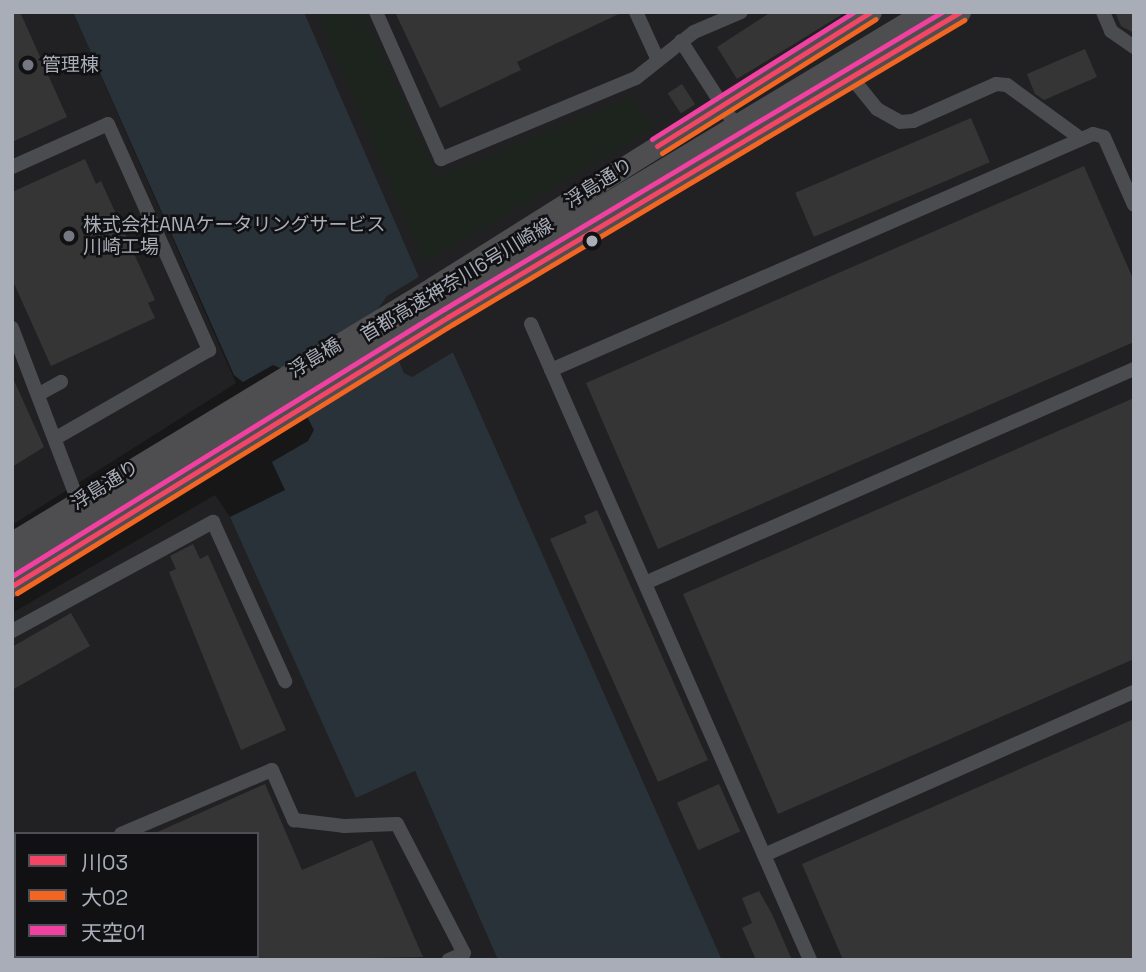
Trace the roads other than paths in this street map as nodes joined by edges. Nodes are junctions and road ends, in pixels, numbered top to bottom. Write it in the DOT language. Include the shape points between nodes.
graph roads {
  1 [pos="376,12"];
  2 [pos="636,12"];
  3 [pos="741,12"];
  4 [pos="871,12"];
  5 [pos="902,12"];
  6 [pos="924,12"];
  7 [pos="960,12"];
  8 [pos="1103,12"];
  9 [pos="681,41"];
  10 [pos="1134,47"];
  11 [pos="657,58"];
  12 [pos="852,78"];
  13 [pos="722,106"];
  14 [pos="1081,139"];
  15 [pos="745,141"];
  16 [pos="12,167"];
  17 [pos="1134,205"];
  18 [pos="433,287"];
  19 [pos="447,317"];
  20 [pos="531,324"];
  21 [pos="12,328"];
  22 [pos="1134,369"];
  23 [pos="551,370"];
  24 [pos="61,382"];
  25 [pos="41,393"];
  26 [pos="233,406"];
  27 [pos="57,439"];
  28 [pos="247,440"];
  29 [pos="77,502"];
  30 [pos="97,534"];
  31 [pos="12,542"];
  32 [pos="12,547"];
  33 [pos="12,562"];
  34 [pos="645,583"];
  35 [pos="12,586"];
  36 [pos="12,631"];
  37 [pos="285,681"];
  38 [pos="1134,692"];
  39 [pos="126,832"];
  40 [pos="764,855"];
  41 [pos="465,956"];
  42 [pos="449,960"];
  43 [pos="810,960"];
  1 -- 11 [label="lane" via="441,159 636,78"];
  2 -- 11 [label="lane"];
  3 -- 9 [label="lane"];
  4 -- 13 [label="highway, 浮島通り"];
  5 -- 32 [label="highway, 首都高速神奈川6号川崎線"];
  6 -- 33 [label="highway, 首都高速神奈川6号川崎線, bridge"];
  7 -- 12 [label="highway, 浮島通り"];
  8 -- 10 [label="lane" via="1111,31"];
  9 -- 11 [label="lane"];
  9 -- 13 [label="lane"];
  12 -- 14 [label="lane" via="877,108 900,121 913,121 996,84 1007,85"];
  12 -- 15 [label="highway, 浮島通り"];
  13 -- 15 [label="lane"];
  13 -- 18 [label="highway, 浮島通り"];
  14 -- 17 [label="lane" via="1093,134 1104,137"];
  14 -- 23 [label="lane"];
  15 -- 19 [label="highway, 浮島通り"];
  16 -- 27 [label="lane" via="108,124 209,350"];
  18 -- 26 [label="highway, 浮島橋"];
  19 -- 28 [label="highway, 浮島橋"];
  20 -- 23 [label="lane"];
  21 -- 25 [label="lane"];
  22 -- 34 [label="lane"];
  23 -- 34 [label="lane"];
  24 -- 25 [label="lane"];
  25 -- 27 [label="lane"];
  26 -- 29 [label="highway, 浮島通り"];
  27 -- 29 [label="lane"];
  28 -- 30 [label="highway, 浮島通り"];
  29 -- 30 [label="lane"];
  29 -- 31 [label="highway, 浮島通り"];
  30 -- 35 [label="highway, 浮島通り"];
  34 -- 40 [label="lane"];
  36 -- 37 [label="lane" via="213,522"];
  38 -- 40 [label="lane"];
  39 -- 41 [label="lane" via="272,771 293,820 397,824"];
  40 -- 43 [label="lane"];
  41 -- 42 [label="lane"];
}
